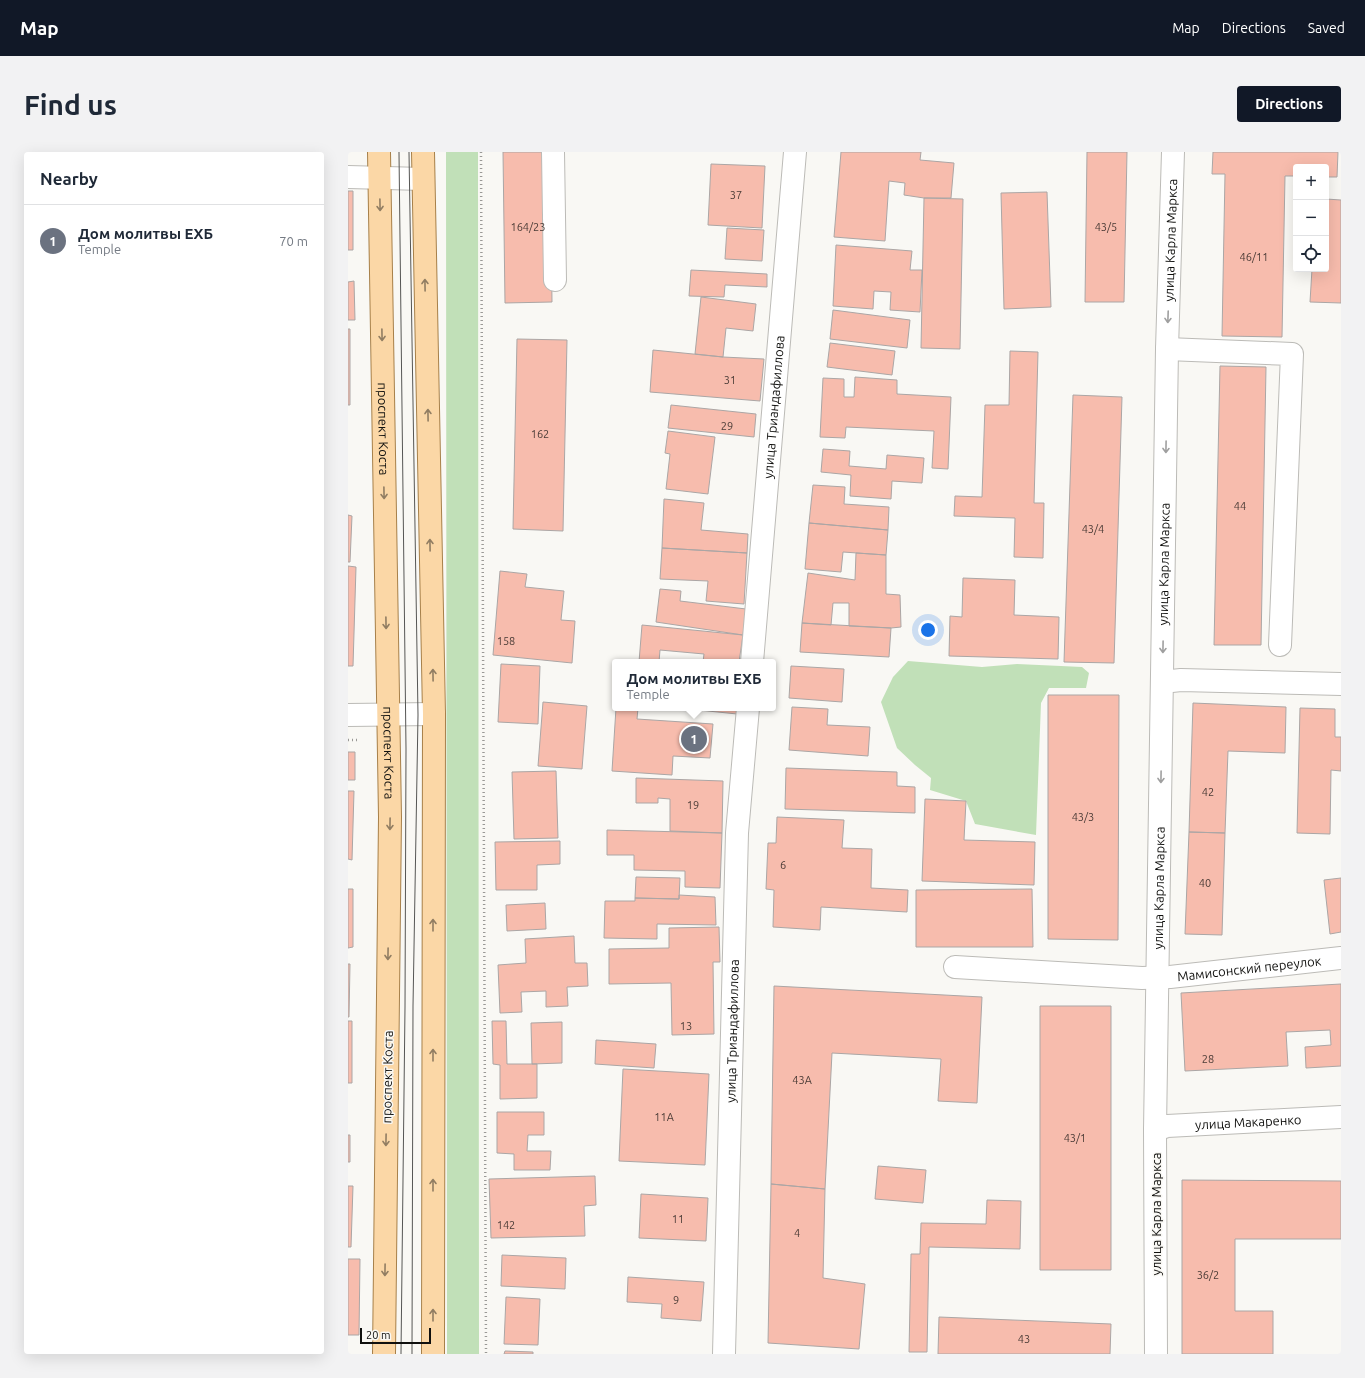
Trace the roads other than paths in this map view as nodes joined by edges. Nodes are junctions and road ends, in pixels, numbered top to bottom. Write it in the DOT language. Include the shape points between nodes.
graph roads {
  1 [pos="379,152"];
  2 [pos="423,152"];
  3 [pos="553,152"];
  4 [pos="795,152"];
  5 [pos="1173,152"];
  6 [pos="348,177"];
  7 [pos="379,177"];
  8 [pos="423,179"];
  9 [pos="555,280"];
  10 [pos="1167,349"];
  11 [pos="1280,646"];
  12 [pos="752,659"];
  13 [pos="1162,682"];
  14 [pos="1341,684"];
  15 [pos="748,711"];
  16 [pos="388,714"];
  17 [pos="434,714"];
  18 [pos="348,715"];
  19 [pos="1341,958"];
  20 [pos="955,967"];
  21 [pos="1158,977"];
  22 [pos="1341,1117"];
  23 [pos="1155,1130"];
  24 [pos="384,1354"];
  25 [pos="433,1354"];
  26 [pos="724,1354"];
  27 [pos="1156,1354"];
  1 -- 7 [label="main road, проспект Коста"];
  2 -- 8 [label="main road"];
  3 -- 9 [label="street"];
  4 -- 12 [label="street, улица Триандафиллова"];
  5 -- 10 [label="street, улица Карла Маркса, one-way"];
  6 -- 7 [label="street"];
  7 -- 8 [label="street"];
  7 -- 16 [label="main road, проспект Коста, one-way"];
  17 -- 8 [label="main road, one-way"];
  10 -- 11 [label="street" via="1292,354"];
  10 -- 13 [label="street, улица Карла Маркса, one-way"];
  13 -- 14 [label="street" via="1182,680"];
  13 -- 21 [label="street, улица Карла Маркса, one-way"];
  15 -- 26 [label="street, улица Триандафиллова" via="737,833"];
  16 -- 17 [label="street"];
  16 -- 18 [label="street"];
  16 -- 24 [label="main road, проспект Коста, one-way" via="390,825"];
  25 -- 17 [label="main road, one-way"];
  19 -- 21 [label="street, Мамисонский переулок"];
  20 -- 21 [label="street"];
  21 -- 23 [label="street, улица Карла Маркса"];
  22 -- 23 [label="street, улица Макаренко" via="1167,1126"];
  23 -- 27 [label="street, улица Карла Маркса"];
}
